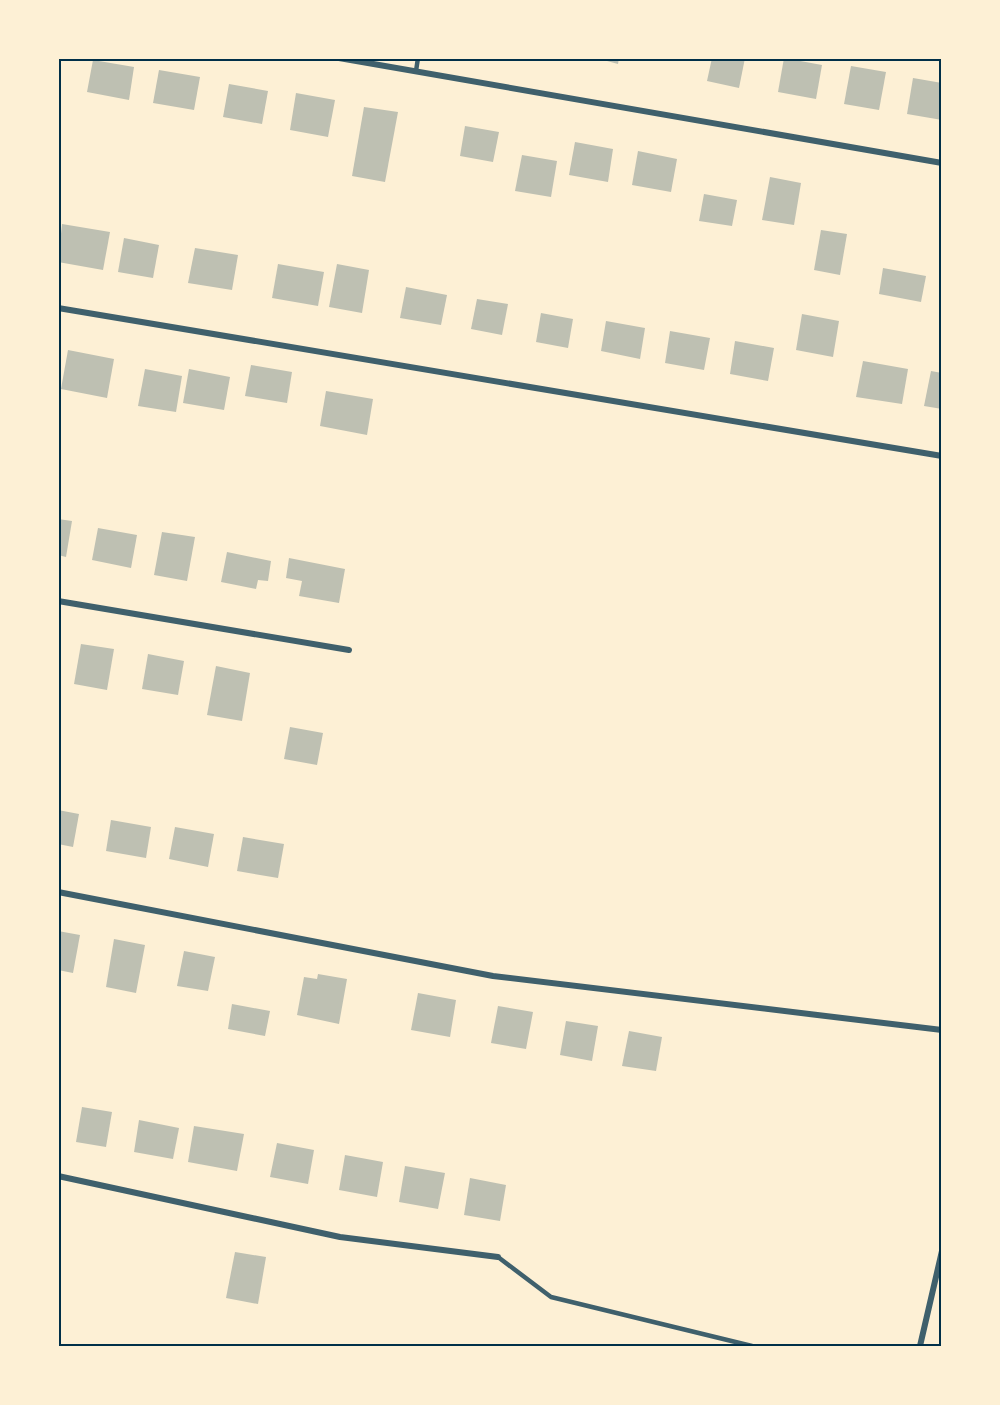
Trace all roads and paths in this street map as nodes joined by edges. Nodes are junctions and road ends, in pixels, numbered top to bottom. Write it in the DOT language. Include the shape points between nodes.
graph roads {
  1 [pos="339,58"];
  2 [pos="418,58"];
  3 [pos="416,70"];
  4 [pos="942,163"];
  5 [pos="58,308"];
  6 [pos="942,456"];
  7 [pos="58,601"];
  8 [pos="349,650"];
  9 [pos="58,892"];
  10 [pos="942,1030"];
  11 [pos="58,1176"];
  12 [pos="942,1251"];
  13 [pos="498,1257"];
  14 [pos="752,1347"];
  15 [pos="920,1347"];
  1 -- 3 [label="street"];
  2 -- 3 [label="lane"];
  3 -- 4 [label="street"];
  5 -- 6 [label="street"];
  7 -- 8 [label="street"];
  9 -- 10 [label="street" via="493,976"];
  11 -- 13 [label="street" via="340,1237"];
  12 -- 15 [label="street"];
  13 -- 14 [label="lane" via="551,1298"];
}
